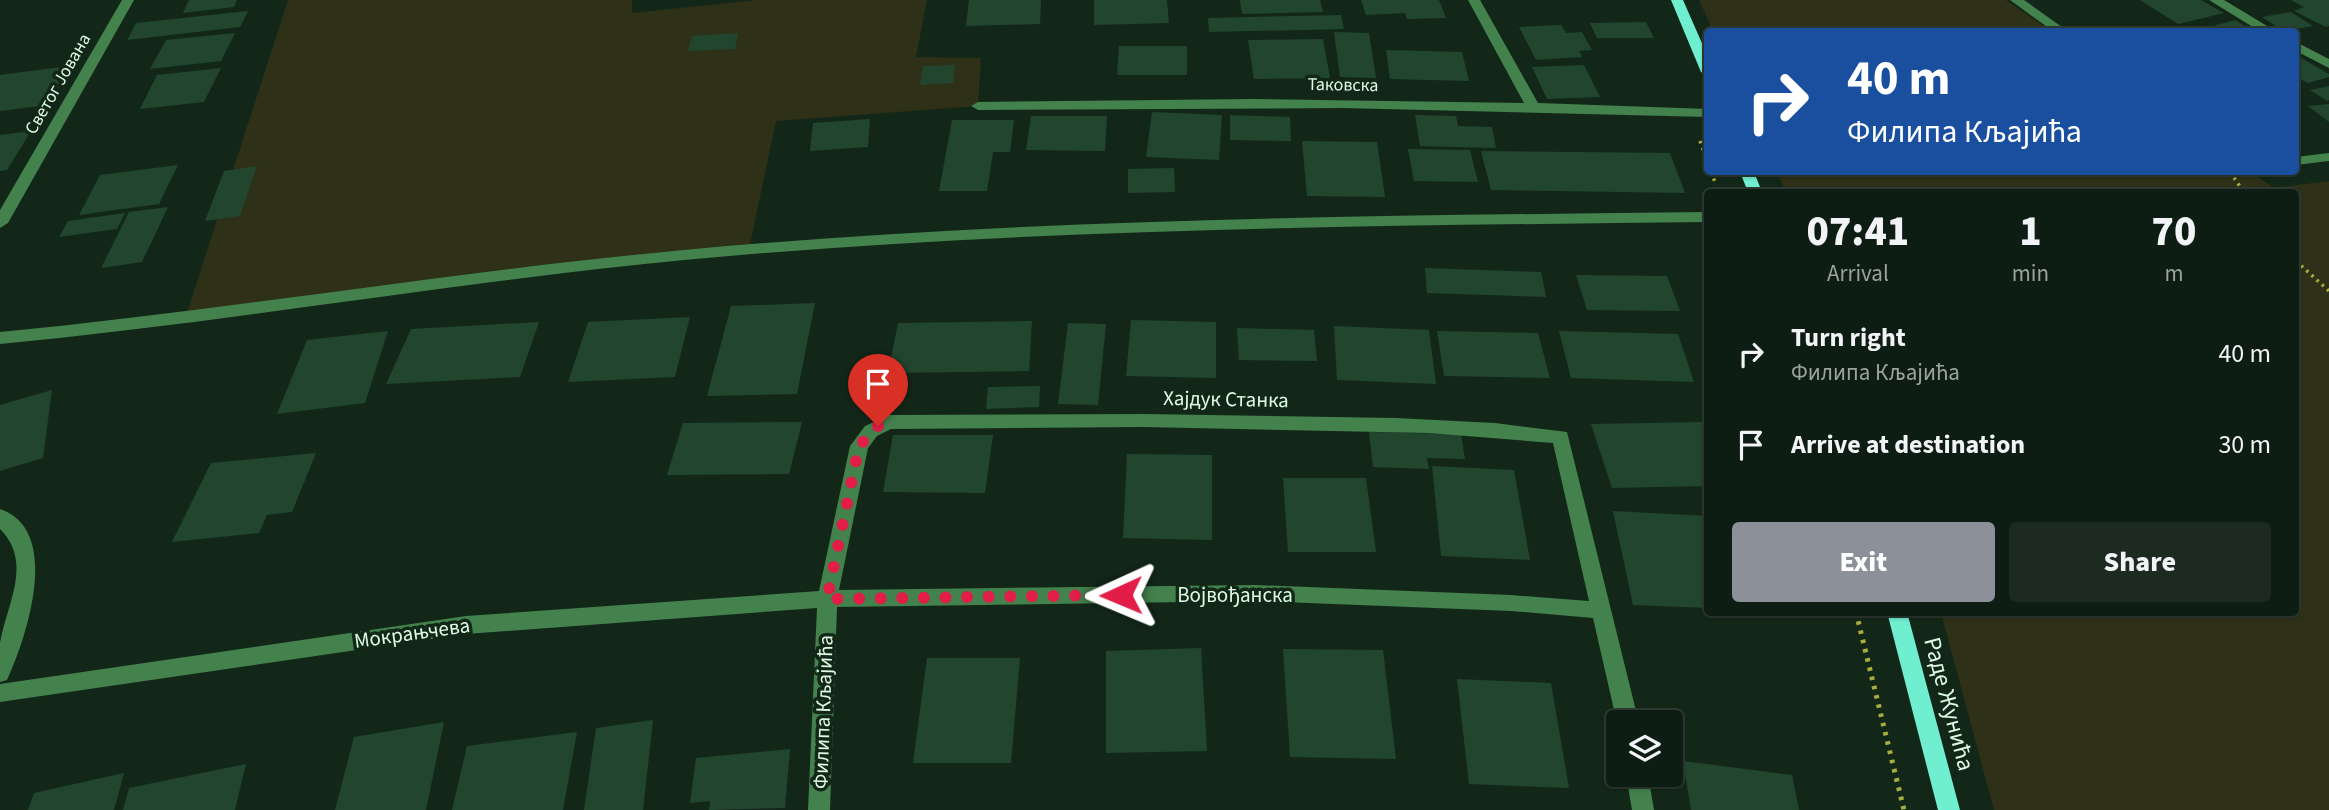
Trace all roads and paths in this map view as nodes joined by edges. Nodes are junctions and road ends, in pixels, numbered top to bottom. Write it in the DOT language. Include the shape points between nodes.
graph roads {
  1 [pos="128,0"];
  2 [pos="1474,0"];
  3 [pos="1677,0"];
  4 [pos="2016,0"];
  5 [pos="2215,0"];
  6 [pos="2057,28"];
  7 [pos="2264,28"];
  8 [pos="2299,48"];
  9 [pos="1704,63"];
  10 [pos="2329,64"];
  11 [pos="978,106"];
  12 [pos="1534,106"];
  13 [pos="1704,113"];
  14 [pos="2329,157"];
  15 [pos="2299,161"];
  16 [pos="1704,217"];
  17 [pos="0,223"];
  18 [pos="2299,264"];
  19 [pos="2329,290"];
  20 [pos="0,338"];
  21 [pos="889,422"];
  22 [pos="0,517"];
  23 [pos="827,599"];
  24 [pos="1601,610"];
  25 [pos="1857,616"];
  26 [pos="1898,616"];
  27 [pos="0,673"];
  28 [pos="0,693"];
  29 [pos="1625,710"];
  30 [pos="1639,787"];
  31 [pos="819,810"];
  32 [pos="1643,810"];
  33 [pos="1904,810"];
  34 [pos="1949,810"];
  1 -- 17 [label="street, Светог Јована"];
  2 -- 12 [label="street"];
  3 -- 9 [label="main road"];
  4 -- 6 [label="street"];
  5 -- 7 [label="street"];
  8 -- 10 [label="street"];
  11 -- 12 [label="street, Таковска" via="1161,102"];
  12 -- 13 [label="street, Таковска"];
  14 -- 15 [label="street"];
  16 -- 20 [label="street" via="986,234 748,249"];
  18 -- 19 [label="path"];
  21 -- 23 [label="street, Филипа Кљајића" via="871,431 859,446"];
  21 -- 24 [label="street, Хајдук Станка" via="1100,419 1335,424 1493,428 1561,437"];
  22 -- 27 [label="street" via="15,527 27,552 26,592"];
  23 -- 24 [label="street, Војвођанска" via="1255,593"];
  23 -- 28 [label="street, Мокрањчева" via="466,625"];
  23 -- 31 [label="street, Филипа Кљајића"];
  24 -- 29 [label="street"];
  25 -- 33 [label="path"];
  26 -- 34 [label="main road, Раде Жунића"];
  30 -- 32 [label="street"];
}
